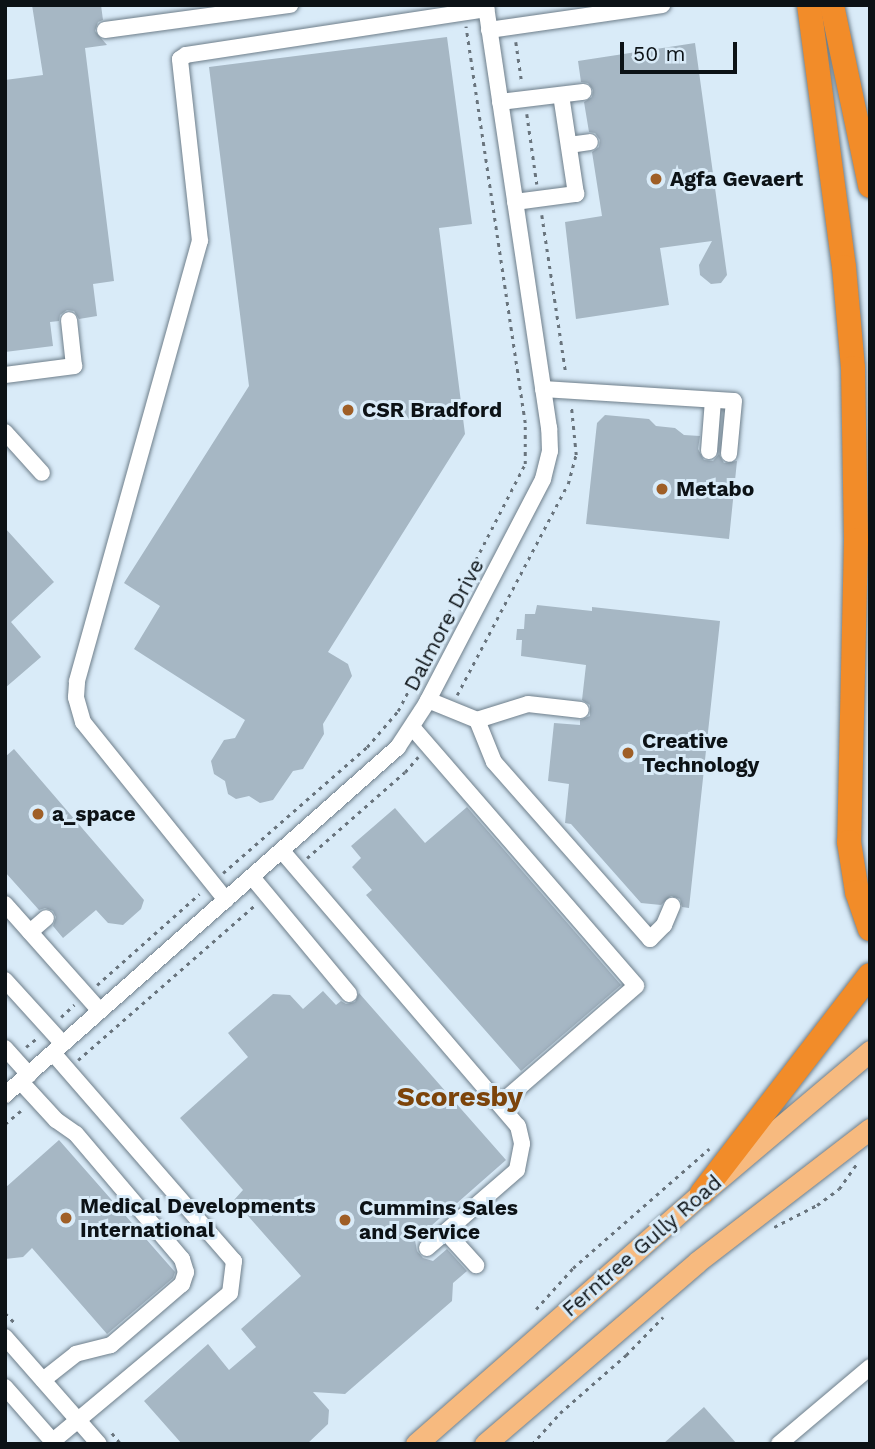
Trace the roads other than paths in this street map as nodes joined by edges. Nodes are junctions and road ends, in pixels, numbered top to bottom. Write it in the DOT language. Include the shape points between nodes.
graph roads {
  1 [pos="290,5"];
  2 [pos="662,5"];
  3 [pos="809,5"];
  4 [pos="831,5"];
  5 [pos="486,7"];
  6 [pos="255,8"];
  7 [pos="560,12"];
  8 [pos="105,30"];
  9 [pos="489,30"];
  10 [pos="583,92"];
  11 [pos="561,95"];
  12 [pos="500,102"];
  13 [pos="590,142"];
  14 [pos="569,145"];
  15 [pos="870,186"];
  16 [pos="515,202"];
  17 [pos="69,320"];
  18 [pos="5,375"];
  19 [pos="543,389"];
  20 [pos="713,400"];
  21 [pos="5,432"];
  22 [pos="709,451"];
  23 [pos="729,454"];
  24 [pos="42,473"];
  25 [pos="428,700"];
  26 [pos="581,710"];
  27 [pos="477,720"];
  28 [pos="412,727"];
  29 [pos="282,851"];
  30 [pos="252,877"];
  31 [pos="226,900"];
  32 [pos="5,904"];
  33 [pos="672,906"];
  34 [pos="46,918"];
  35 [pos="870,929"];
  36 [pos="30,932"];
  37 [pos="870,975"];
  38 [pos="5,980"];
  39 [pos="349,994"];
  40 [pos="100,1012"];
  41 [pos="58,1049"];
  42 [pos="870,1051"];
  43 [pos="10,1053"];
  44 [pos="25,1078"];
  45 [pos="5,1096"];
  46 [pos="500,1104"];
  47 [pos="870,1129"];
  48 [pos="702,1193"];
  49 [pos="446,1232"];
  50 [pos="427,1248"];
  51 [pos="476,1265"];
  52 [pos="5,1337"];
  53 [pos="870,1367"];
  54 [pos="43,1380"];
  55 [pos="5,1387"];
  56 [pos="80,1420"];
  57 [pos="54,1443"];
  58 [pos="99,1444"];
  59 [pos="416,1444"];
  60 [pos="485,1444"];
  61 [pos="779,1444"];
  1 -- 6 [label="street"];
  2 -- 7 [label="street"];
  3 -- 35 [label="highway" via="853,368 856,540 849,842 857,892"];
  4 -- 15 [label="highway"];
  5 -- 9 [label="street, Dalmore Drive"];
  5 -- 31 [label="street" via="186,55 180,60 200,241 76,697 83,722"];
  6 -- 8 [label="street"];
  7 -- 9 [label="street"];
  9 -- 12 [label="street, Dalmore Drive"];
  10 -- 11 [label="street"];
  11 -- 12 [label="street"];
  11 -- 14 [label="street"];
  12 -- 16 [label="street, Dalmore Drive"];
  13 -- 14 [label="street"];
  14 -- 16 [label="street" via="576,194"];
  16 -- 19 [label="street, Dalmore Drive"];
  17 -- 18 [label="street" via="74,366"];
  19 -- 20 [label="street"];
  19 -- 25 [label="street, Dalmore Drive" via="551,440 547,470"];
  20 -- 22 [label="street"];
  20 -- 23 [label="street" via="734,401"];
  21 -- 24 [label="street"];
  25 -- 27 [label="street"];
  25 -- 28 [label="street, Dalmore Drive"];
  26 -- 27 [label="street" via="528,704"];
  27 -- 33 [label="street" via="494,762 650,939 664,925"];
  28 -- 29 [label="street, Dalmore Drive" via="392,753"];
  28 -- 46 [label="street" via="636,986"];
  29 -- 30 [label="street, Dalmore Drive"];
  29 -- 46 [label="street"];
  30 -- 31 [label="street, Dalmore Drive"];
  30 -- 39 [label="street"];
  31 -- 40 [label="street, Dalmore Drive"];
  32 -- 36 [label="street"];
  34 -- 36 [label="street"];
  36 -- 40 [label="street"];
  37 -- 48 [label="highway"];
  38 -- 41 [label="street" via="49,1028"];
  40 -- 41 [label="street, Dalmore Drive"];
  41 -- 44 [label="street, Dalmore Drive"];
  41 -- 56 [label="street" via="67,1069 234,1261 230,1293"];
  42 -- 48 [label="main road, Ferntree Gully Road"];
  43 -- 44 [label="street"];
  44 -- 45 [label="street, Dalmore Drive"];
  44 -- 54 [label="street" via="36,1098 76,1134 186,1268 183,1284 111,1345 76,1354"];
  46 -- 49 [label="street" via="520,1134 522,1153 517,1170"];
  47 -- 60 [label="main road" via="650,1299"];
  48 -- 59 [label="main road, Ferntree Gully Road"];
  49 -- 50 [label="street"];
  49 -- 51 [label="street"];
  52 -- 54 [label="street"];
  53 -- 61 [label="street"];
  54 -- 56 [label="street"];
  55 -- 57 [label="street"];
  56 -- 57 [label="street"];
  56 -- 58 [label="street"];
}
